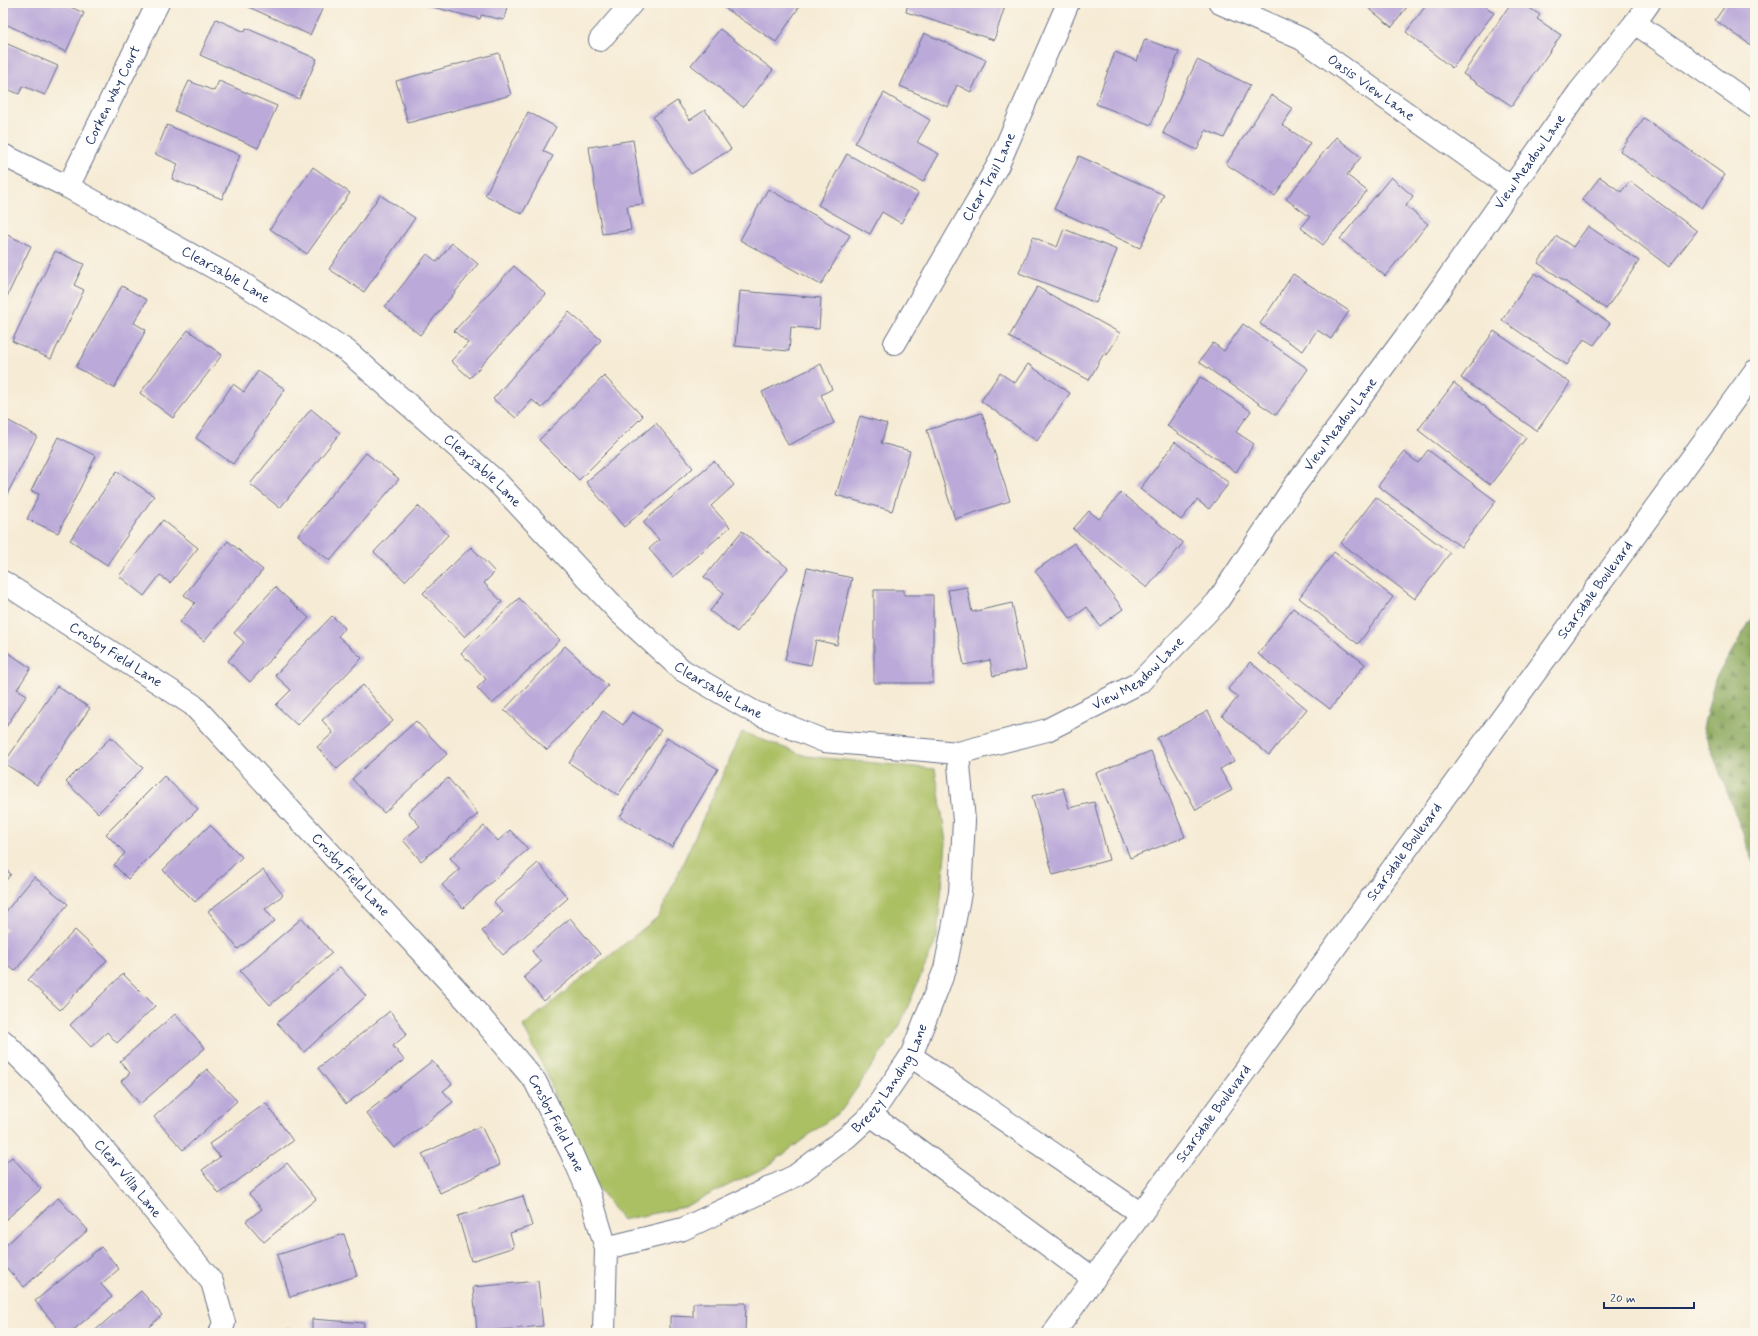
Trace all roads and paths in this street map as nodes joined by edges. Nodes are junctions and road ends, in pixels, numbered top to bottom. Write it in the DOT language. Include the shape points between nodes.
graph roads {
  1 [pos="158,3"];
  2 [pos="632,3"];
  3 [pos="1068,3"];
  4 [pos="1220,3"];
  5 [pos="1649,3"];
  6 [pos="1635,23"];
  7 [pos="600,40"];
  8 [pos="1755,107"];
  9 [pos="3,155"];
  10 [pos="68,187"];
  11 [pos="1512,188"];
  12 [pos="895,343"];
  13 [pos="1755,371"];
  14 [pos="3,582"];
  15 [pos="958,753"];
  16 [pos="3,1041"];
  17 [pos="912,1056"];
  18 [pos="871,1115"];
  19 [pos="1141,1214"];
  20 [pos="606,1248"];
  21 [pos="1094,1278"];
  22 [pos="220,1333"];
  23 [pos="604,1333"];
  24 [pos="1054,1333"];
  1 -- 10 [label="street, Corken Way Court"];
  2 -- 7 [label="street"];
  3 -- 12 [label="street, Clear Trail Lane" via="998,166"];
  4 -- 11 [label="street, Oasis View Lane" via="1302,39"];
  5 -- 6 [label="street, View Meadow Lane"];
  6 -- 8 [label="street"];
  6 -- 11 [label="street, View Meadow Lane" via="1579,92"];
  9 -- 10 [label="street, Clearsable Lane"];
  10 -- 15 [label="street, Clearsable Lane" via="242,283 347,350 497,482 620,613 682,670 754,712 824,741"];
  11 -- 15 [label="street, View Meadow Lane" via="1424,312 1293,488 1217,602 1139,683 1047,730"];
  13 -- 19 [label="street, Scarsdale Boulevard"];
  14 -- 20 [label="street, Crosby Field Lane" via="193,705 468,1001 535,1081 590,1195"];
  15 -- 17 [label="street, Breezy Landing Lane" via="964,821 960,893 945,969"];
  16 -- 22 [label="street, Clear Villa Lane" via="112,1159 212,1282 224,1323"];
  17 -- 18 [label="street, Breezy Landing Lane"];
  17 -- 19 [label="street"];
  18 -- 20 [label="street, Breezy Landing Lane" via="847,1137 795,1176 682,1229"];
  18 -- 21 [label="street"];
  19 -- 21 [label="street, Scarsdale Boulevard"];
  20 -- 23 [label="street, Crosby Field Lane"];
  21 -- 24 [label="street, Scarsdale Boulevard"];
}
